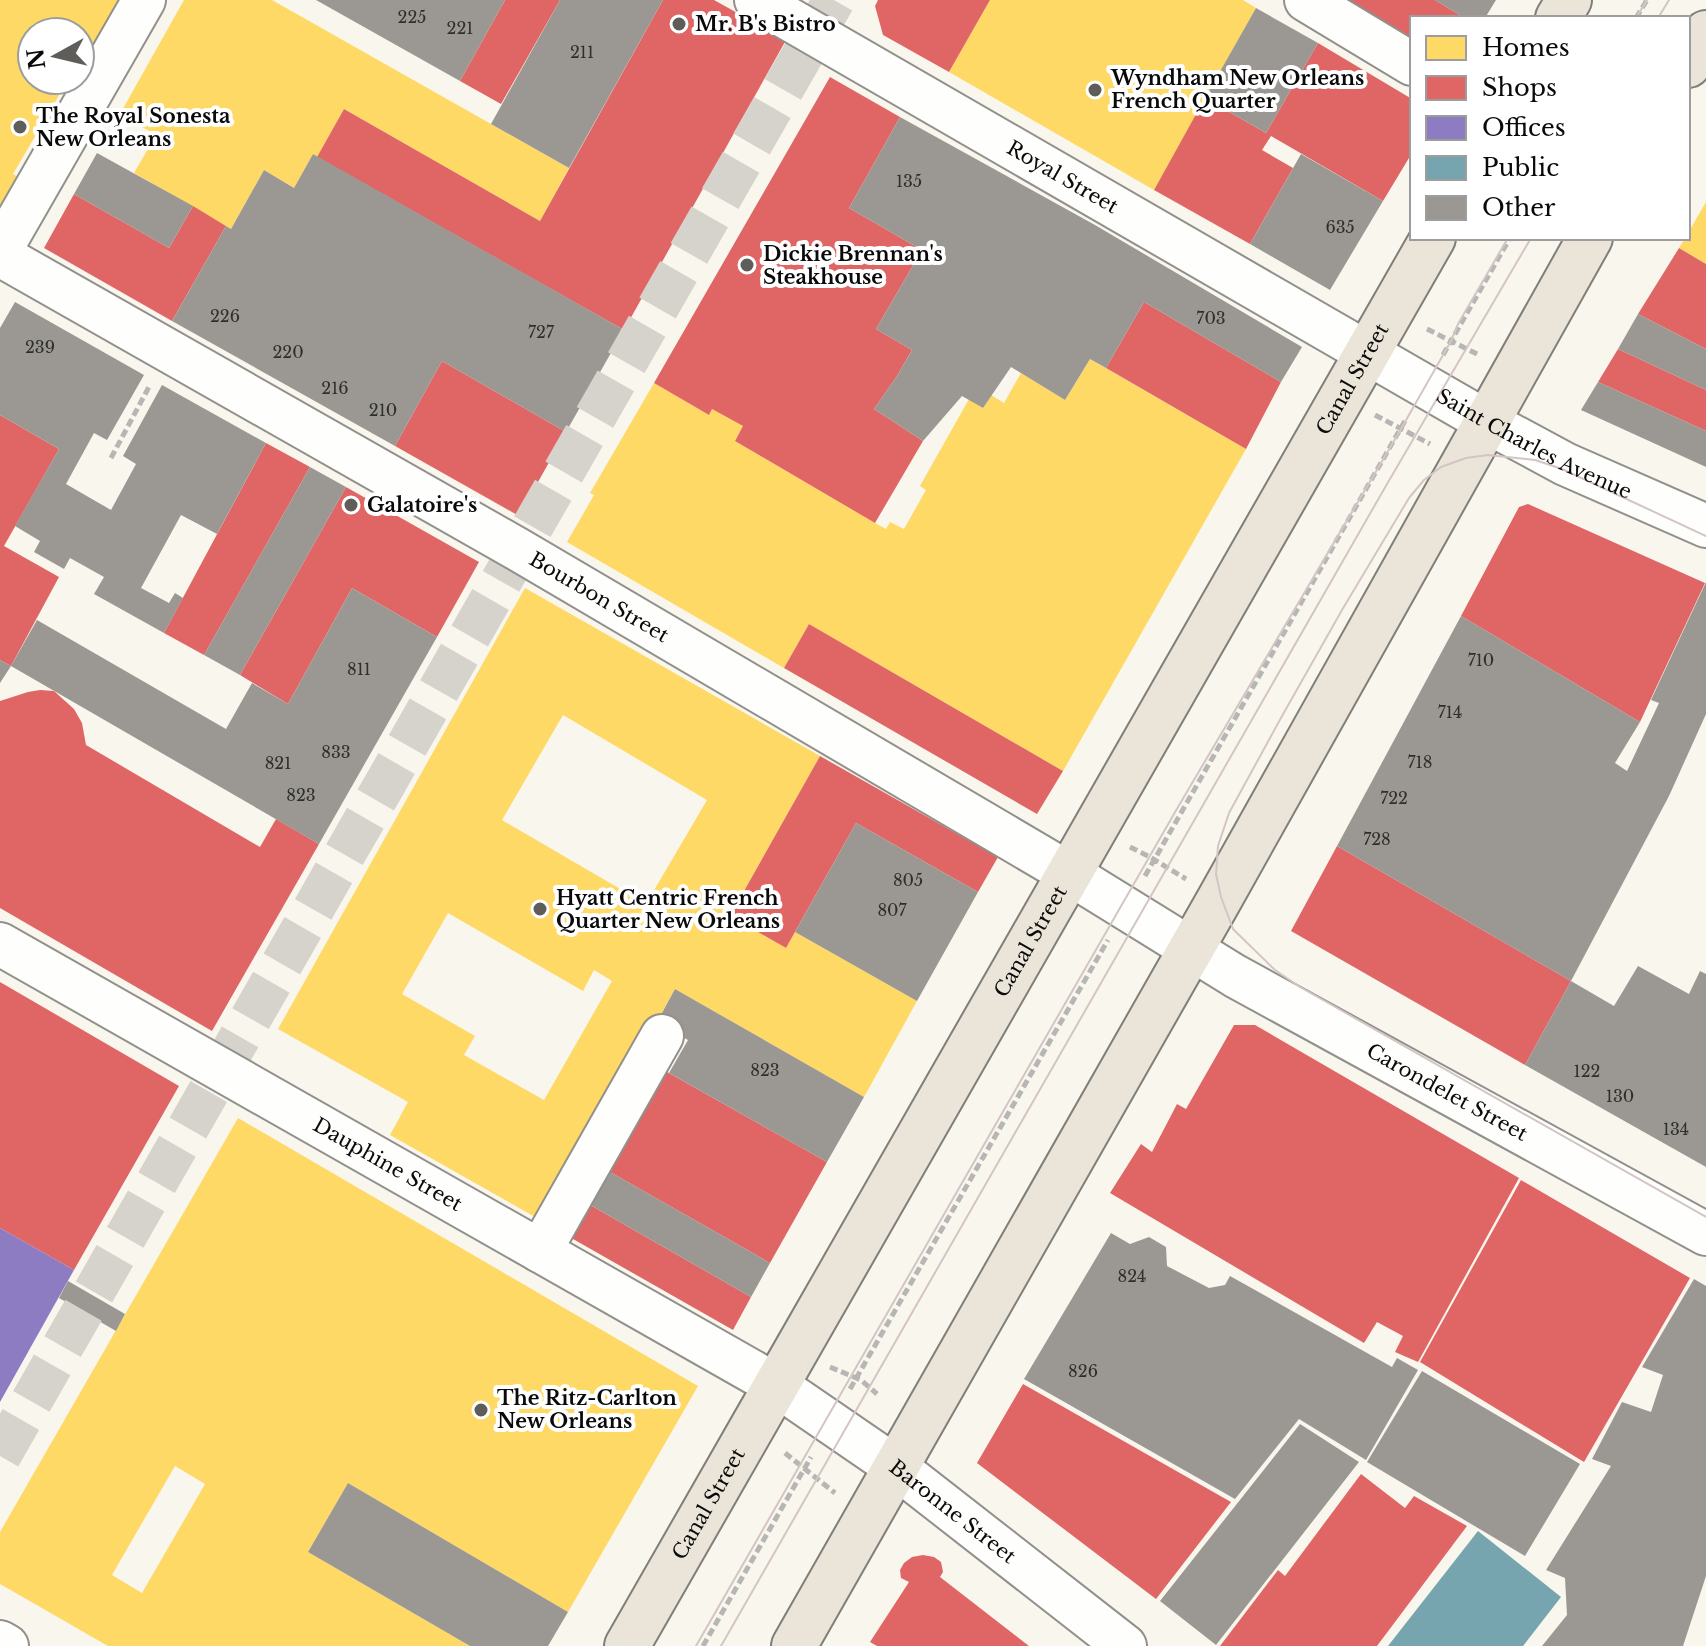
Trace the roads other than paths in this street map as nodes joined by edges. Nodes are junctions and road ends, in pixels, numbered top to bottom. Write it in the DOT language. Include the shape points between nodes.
graph roads {
  1 [pos="144,0"];
  2 [pos="756,0"];
  3 [pos="1306,0"];
  4 [pos="1693,0"];
  5 [pos="1706,8"];
  6 [pos="1706,33"];
  7 [pos="1690,61"];
  8 [pos="1410,63"];
  9 [pos="1432,240"];
  10 [pos="1589,240"];
  11 [pos="0,253"];
  12 [pos="1367,354"];
  13 [pos="1487,422"];
  14 [pos="1706,526"];
  15 [pos="1070,874"];
  16 [pos="0,944"];
  17 [pos="1191,949"];
  18 [pos="662,1036"];
  19 [pos="1706,1234"];
  20 [pos="540,1251"];
  21 [pos="776,1385"];
  22 [pos="897,1468"];
  23 [pos="0,1642"];
  24 [pos="7,1646"];
  25 [pos="627,1646"];
  26 [pos="794,1646"];
  27 [pos="1125,1646"];
  1 -- 11 [label="street"];
  2 -- 12 [label="street, Royal Street"];
  3 -- 8 [label="street"];
  4 -- 5 [label="main road"];
  6 -- 7 [label="main road"];
  9 -- 12 [label="main road, Canal Street"];
  10 -- 13 [label="main road"];
  11 -- 15 [label="street, Bourbon Street"];
  12 -- 13 [label="street, Saint Charles Avenue"];
  12 -- 15 [label="main road, Canal Street"];
  13 -- 14 [label="street, Saint Charles Avenue" via="1565,464"];
  13 -- 17 [label="main road"];
  15 -- 17 [label="street, Bourbon Street"];
  15 -- 21 [label="main road, Canal Street"];
  16 -- 20 [label="street, Dauphine Street"];
  17 -- 19 [label="street, Carondelet Street"];
  17 -- 22 [label="main road"];
  18 -- 20 [label="street"];
  20 -- 21 [label="street, Dauphine Street"];
  21 -- 22 [label="street, Baronne Street"];
  21 -- 25 [label="main road, Canal Street"];
  22 -- 26 [label="main road"];
  22 -- 27 [label="street, Baronne Street"];
  23 -- 24 [label="street"];
}
